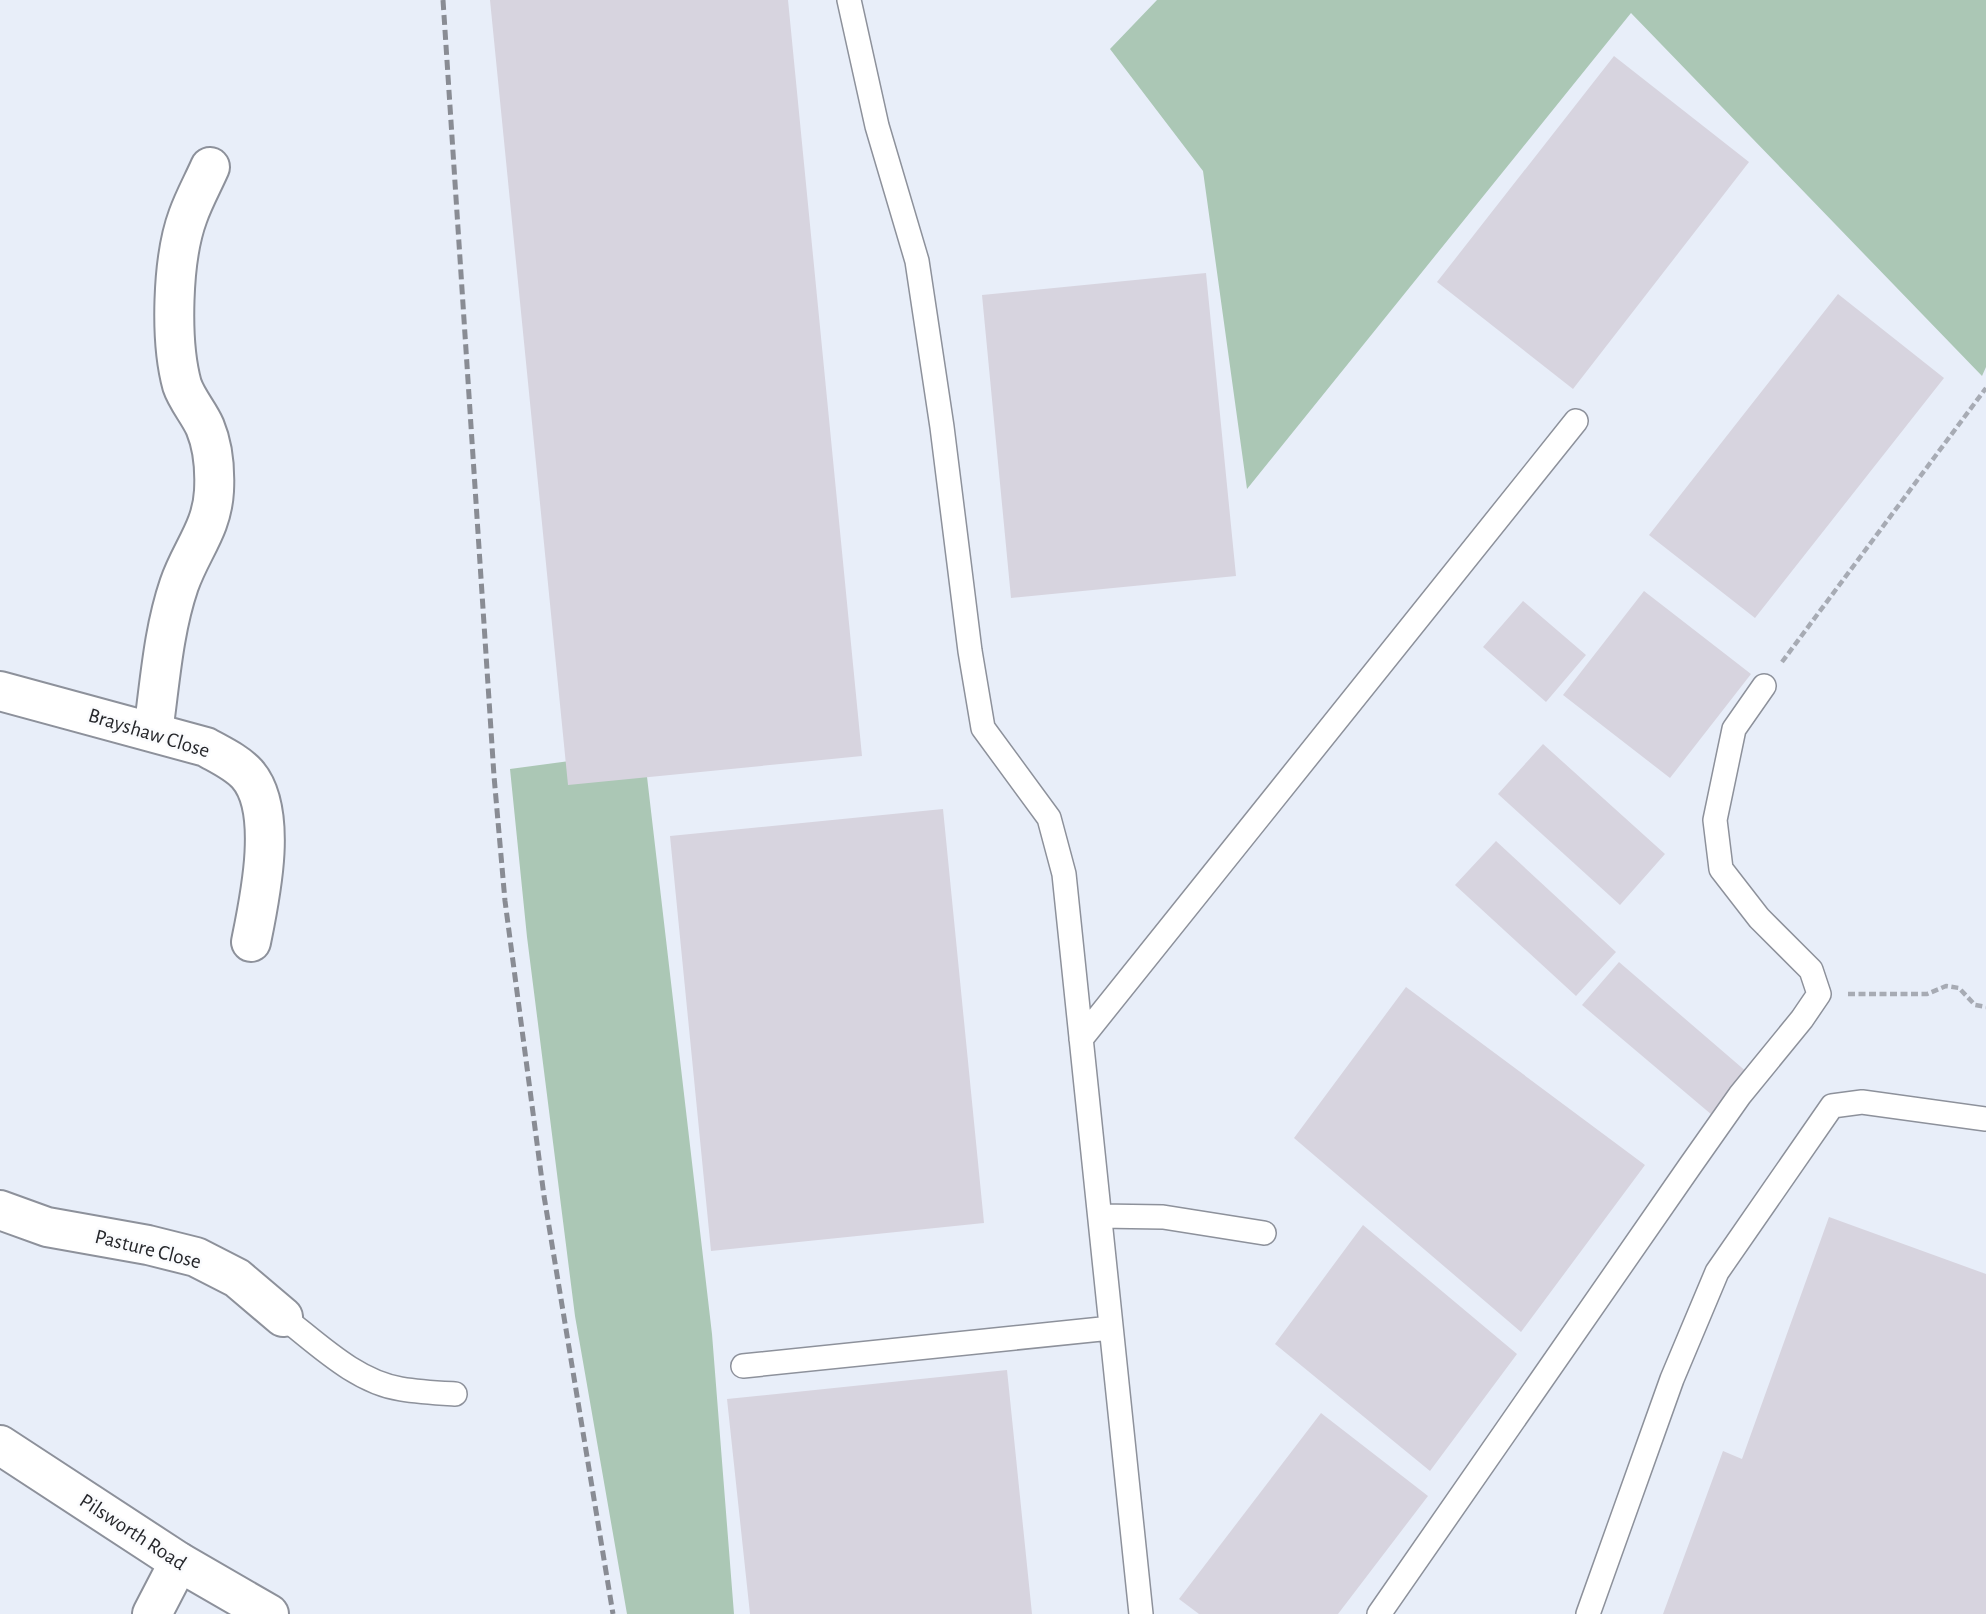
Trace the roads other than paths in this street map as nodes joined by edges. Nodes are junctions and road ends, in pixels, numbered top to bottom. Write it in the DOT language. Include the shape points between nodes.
graph roads {
  1 [pos="849,0"];
  2 [pos="211,167"];
  3 [pos="1576,421"];
  4 [pos="1765,687"];
  5 [pos="0,691"];
  6 [pos="153,732"];
  7 [pos="251,942"];
  8 [pos="1082,1039"];
  9 [pos="1986,1119"];
  10 [pos="0,1210"];
  11 [pos="1100,1216"];
  12 [pos="1264,1233"];
  13 [pos="283,1317"];
  14 [pos="1111,1328"];
  15 [pos="743,1366"];
  16 [pos="455,1394"];
  17 [pos="0,1445"];
  18 [pos="179,1562"];
  19 [pos="152,1614"];
  20 [pos="269,1614"];
  21 [pos="1141,1614"];
  22 [pos="1379,1614"];
  23 [pos="1588,1614"];
  1 -- 8 [label="lane" via="877,126 917,261 983,728 1049,818 1064,874"];
  2 -- 6 [label="street" via="187,218 178,257 175,310 183,387 206,428 212,458 212,512 169,620"];
  3 -- 8 [label="lane"];
  4 -- 22 [label="lane" via="1734,729 1715,820 1721,869 1759,918 1811,970 1819,993 1740,1095"];
  5 -- 6 [label="street, Brayshaw Close"];
  6 -- 7 [label="street, Brayshaw Close" via="206,747 231,760 258,793 265,839"];
  8 -- 11 [label="lane"];
  9 -- 23 [label="lane" via="1862,1102 1832,1106 1717,1272 1672,1379"];
  10 -- 13 [label="street, Pasture Close" via="47,1227 196,1257 237,1278"];
  11 -- 12 [label="lane" via="1163,1216"];
  11 -- 14 [label="lane"];
  13 -- 16 [label="lane" via="340,1362 378,1381 399,1389"];
  14 -- 15 [label="lane"];
  14 -- 21 [label="lane"];
  17 -- 18 [label="street, Pilsworth Road"];
  18 -- 19 [label="street"];
  18 -- 20 [label="street, Pilsworth Road"];
}
